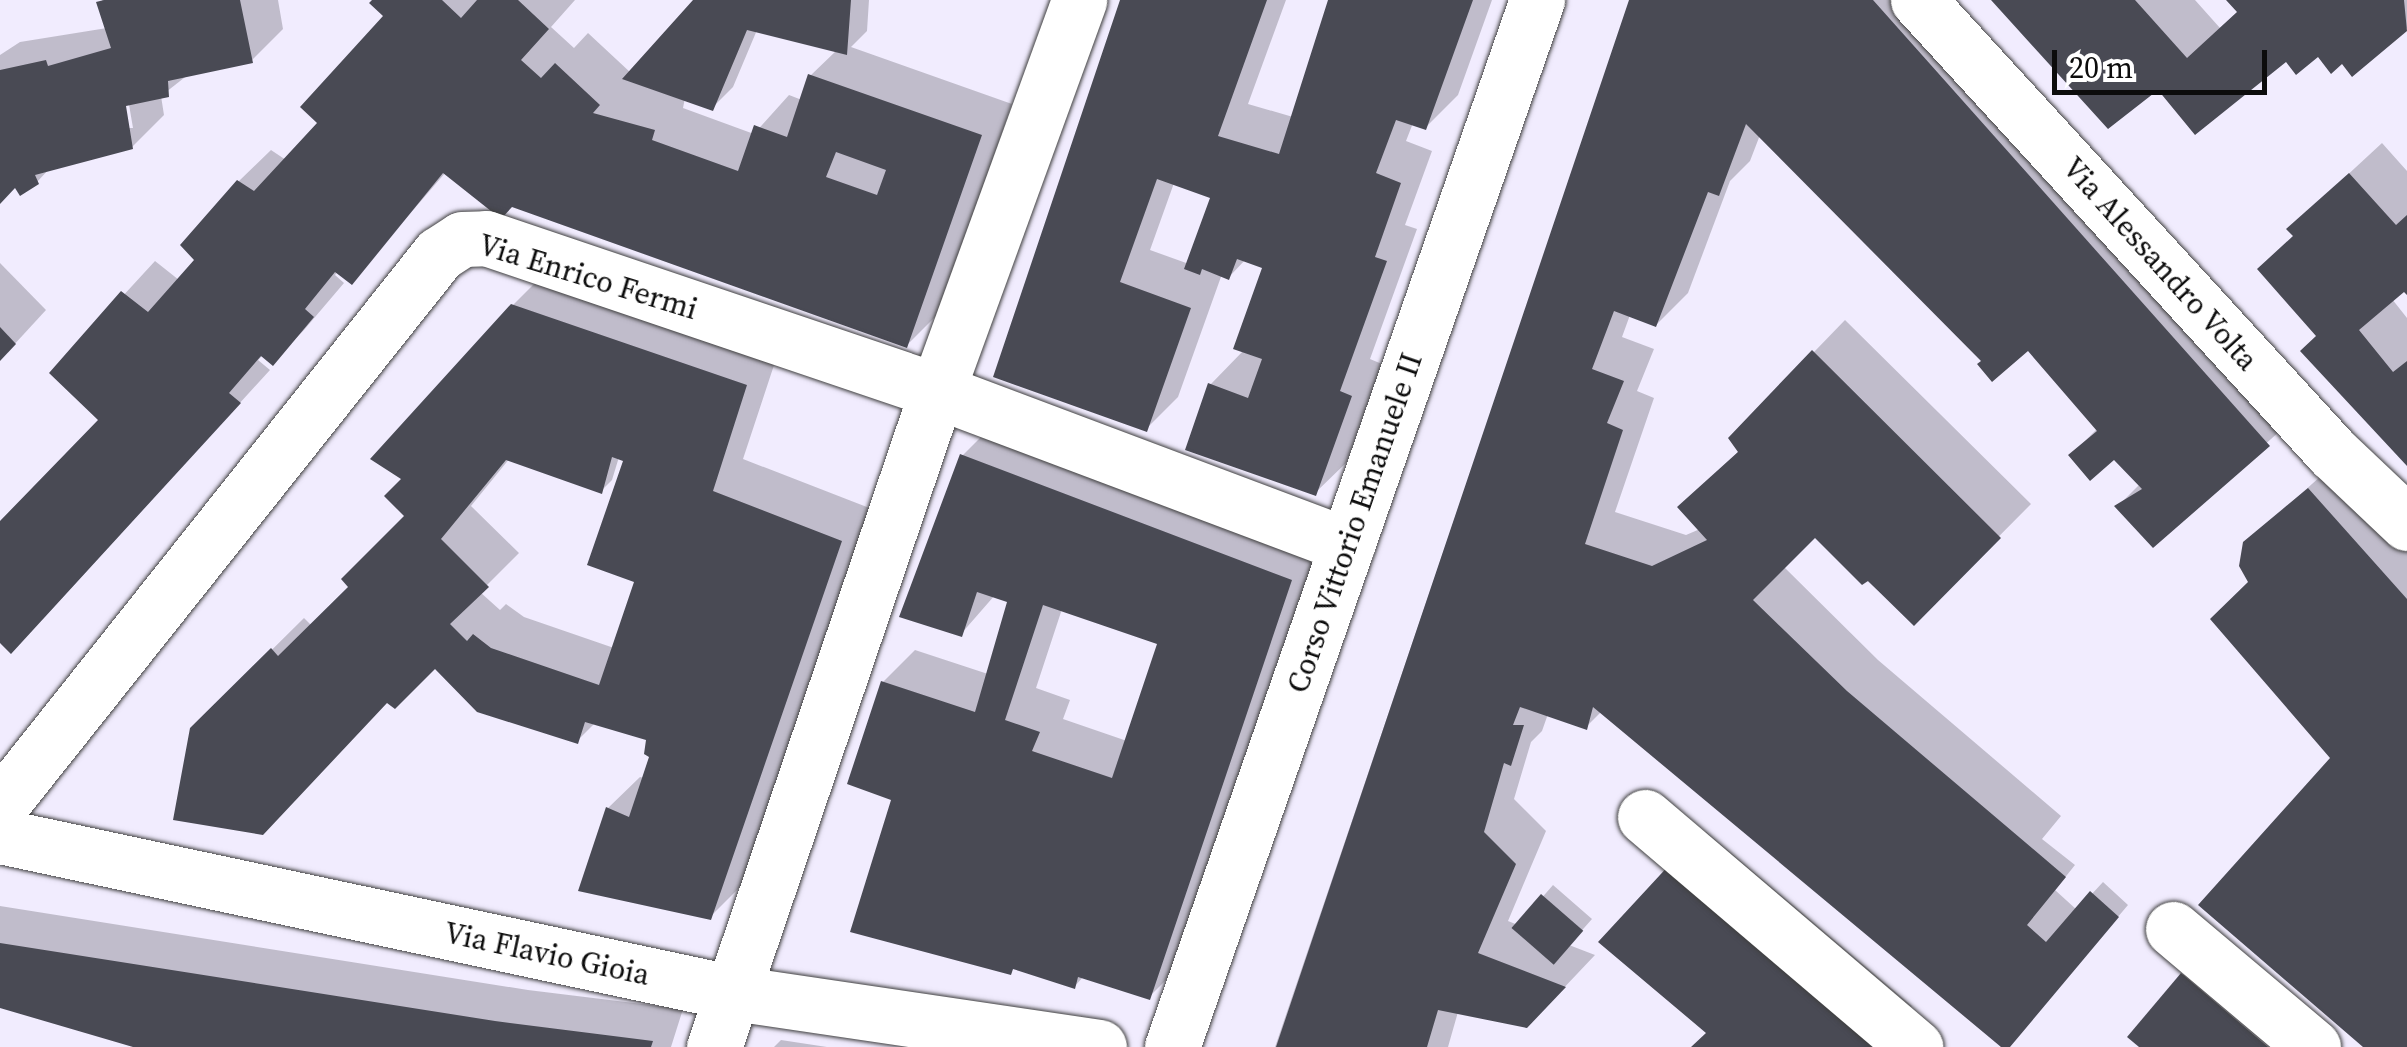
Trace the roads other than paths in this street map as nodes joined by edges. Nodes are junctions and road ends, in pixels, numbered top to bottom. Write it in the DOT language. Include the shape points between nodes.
graph roads {
  1 [pos="1079,0"];
  2 [pos="1537,0"];
  3 [pos="1918,0"];
  4 [pos="937,391"];
  5 [pos="2407,523"];
  6 [pos="1347,545"];
  7 [pos="0,806"];
  8 [pos="1645,817"];
  9 [pos="0,836"];
  10 [pos="2173,928"];
  11 [pos="734,994"];
  12 [pos="714,1047"];
  13 [pos="1099,1047"];
  14 [pos="1172,1047"];
  15 [pos="1915,1047"];
  16 [pos="2313,1047"];
  1 -- 4 [label="street"];
  2 -- 6 [label="street, Corso Vittorio Emanuele II"];
  3 -- 5 [label="street, Via Alessandro Volta" via="2333,453"];
  4 -- 6 [label="street, Via Enrico Fermi"];
  4 -- 7 [label="street, Via Enrico Fermi" via="486,238 462,239 439,254"];
  4 -- 11 [label="street"];
  6 -- 14 [label="street, Corso Vittorio Emanuele II"];
  8 -- 15 [label="street"];
  9 -- 11 [label="street, Via Flavio Gioia"];
  10 -- 16 [label="street"];
  11 -- 12 [label="street"];
  11 -- 13 [label="street, Via Flavio Gioia"];
}
